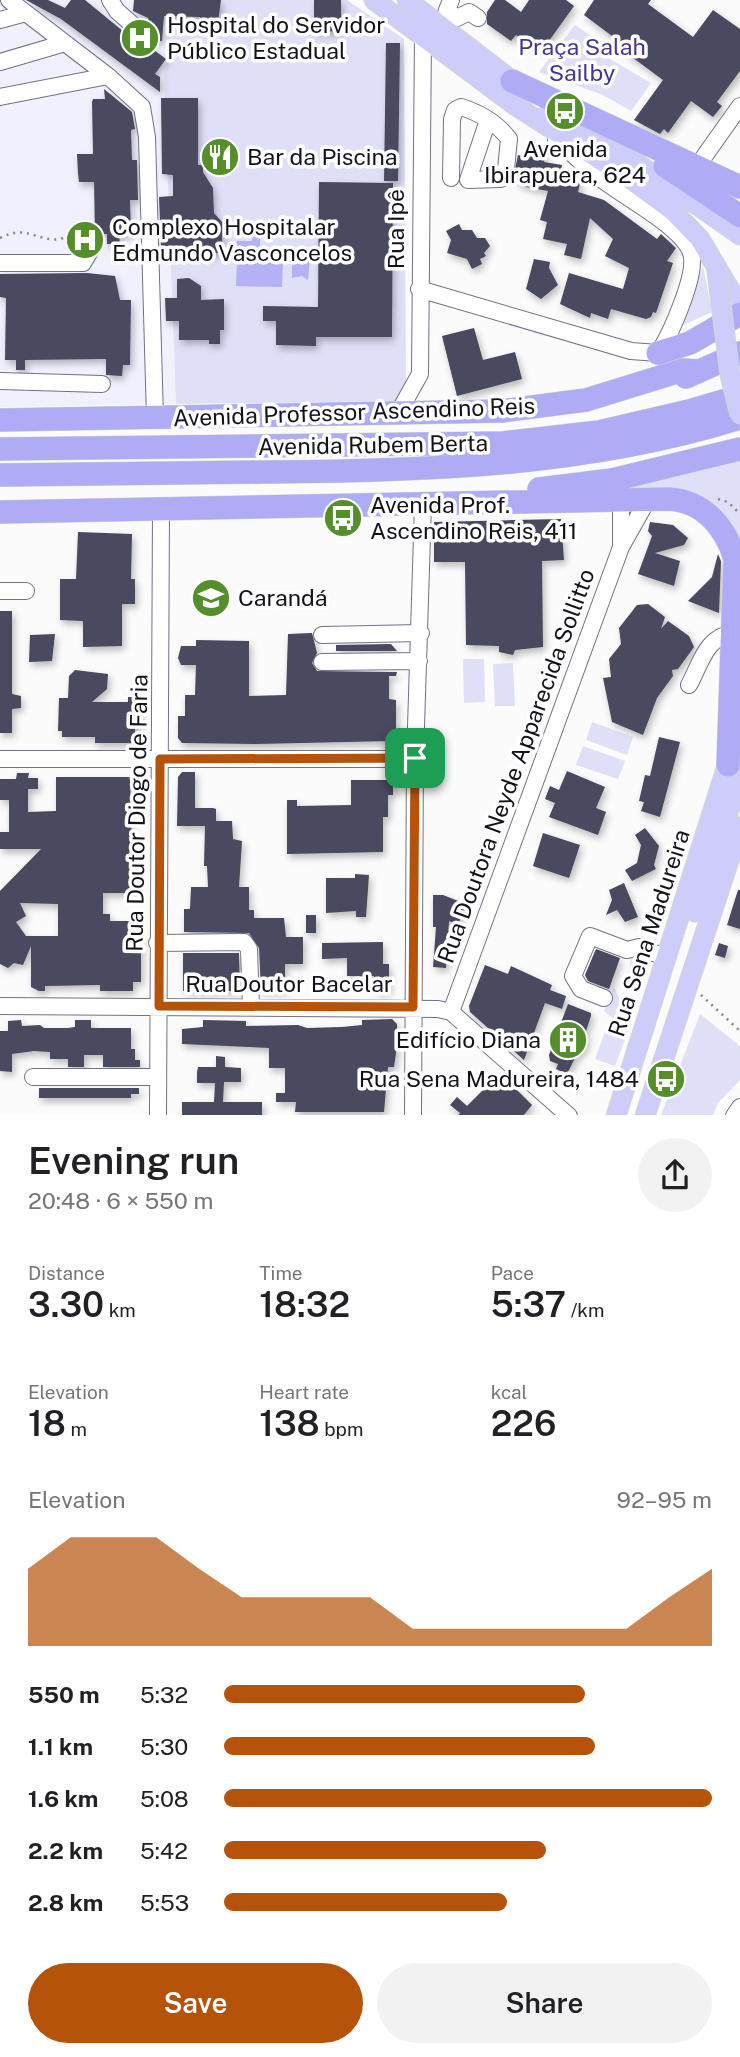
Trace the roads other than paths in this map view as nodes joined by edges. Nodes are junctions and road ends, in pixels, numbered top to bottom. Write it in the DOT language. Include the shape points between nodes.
graph roads {
  1 [pos="9,0"];
  2 [pos="110,0"];
  3 [pos="374,0"];
  4 [pos="407,0"];
  5 [pos="26,13"];
  6 [pos="448,13"];
  7 [pos="478,18"];
  8 [pos="0,20"];
  9 [pos="142,33"];
  10 [pos="423,37"];
  11 [pos="65,43"];
  12 [pos="0,62"];
  13 [pos="108,76"];
  14 [pos="512,81"];
  15 [pos="0,97"];
  16 [pos="516,106"];
  17 [pos="740,106"];
  18 [pos="488,120"];
  19 [pos="624,133"];
  20 [pos="696,168"];
  21 [pos="420,176"];
  22 [pos="451,178"];
  23 [pos="468,180"];
  24 [pos="740,187"];
  25 [pos="740,216"];
  26 [pos="740,235"];
  27 [pos="89,253"];
  28 [pos="0,263"];
  29 [pos="716,264"];
  30 [pos="419,289"];
  31 [pos="740,307"];
  32 [pos="740,314"];
  33 [pos="658,353"];
  34 [pos="740,353"];
  35 [pos="700,371"];
  36 [pos="0,381"];
  37 [pos="102,384"];
  38 [pos="740,396"];
  39 [pos="397,415"];
  40 [pos="740,416"];
  41 [pos="155,418"];
  42 [pos="0,420"];
  43 [pos="685,435"];
  44 [pos="740,435"];
  45 [pos="404,445"];
  46 [pos="0,449"];
  47 [pos="740,449"];
  48 [pos="0,475"];
  49 [pos="648,499"];
  50 [pos="621,500"];
  51 [pos="423,505"];
  52 [pos="461,505"];
  53 [pos="161,511"];
  54 [pos="0,512"];
  55 [pos="621,547"];
  56 [pos="0,591"];
  57 [pos="26,591"];
  58 [pos="421,633"];
  59 [pos="734,633"];
  60 [pos="322,635"];
  61 [pos="322,662"];
  62 [pos="419,662"];
  63 [pos="689,685"];
  64 [pos="740,722"];
  65 [pos="415,758"];
  66 [pos="0,759"];
  67 [pos="160,759"];
  68 [pos="734,771"];
  69 [pos="740,827"];
  70 [pos="157,943"];
  71 [pos="667,958"];
  72 [pos="604,999"];
  73 [pos="0,1006"];
  74 [pos="159,1006"];
  75 [pos="251,1007"];
  76 [pos="413,1007"];
  77 [pos="650,1008"];
  78 [pos="451,1012"];
  79 [pos="33,1077"];
  80 [pos="159,1077"];
  81 [pos="740,1107"];
  82 [pos="158,1115"];
  83 [pos="413,1115"];
  84 [pos="569,1115"];
  85 [pos="617,1115"];
  86 [pos="645,1115"];
  87 [pos="734,1115"];
  1 -- 5 [label="street"];
  2 -- 9 [label="street"];
  3 -- 10 [label="main road"];
  4 -- 6 [label="main road"];
  5 -- 8 [label="street"];
  5 -- 11 [label="street"];
  6 -- 7 [label="street" via="457,19 469,12"];
  6 -- 14 [label="main road"];
  10 -- 16 [label="main road"];
  10 -- 21 [label="street, Rua Ipê"];
  11 -- 12 [label="street"];
  11 -- 13 [label="street"];
  13 -- 15 [label="street"];
  13 -- 41 [label="street" via="142,107 147,137"];
  14 -- 19 [label="highway"];
  14 -- 26 [label="main road"];
  16 -- 29 [label="main road" via="672,210 701,239"];
  16 -- 33 [label="street" via="601,179 671,230 690,251 692,264 678,312"];
  17 -- 20 [label="street"];
  18 -- 22 [label="street" via="461,107 455,110"];
  18 -- 23 [label="street"];
  18 -- 23 [label="street" via="509,139 506,169 501,179"];
  19 -- 20 [label="highway"];
  19 -- 25 [label="highway"];
  20 -- 24 [label="highway"];
  21 -- 22 [label="street"];
  21 -- 30 [label="street, Rua Ipê"];
  22 -- 23 [label="street"];
  27 -- 28 [label="street" via="83,262"];
  29 -- 31 [label="main road"];
  29 -- 40 [label="main road, bridge"];
  30 -- 33 [label="street" via="631,351"];
  30 -- 39 [label="street, Rua Ipê" via="420,374"];
  32 -- 33 [label="highway" via="690,343"];
  34 -- 35 [label="highway, Avenida Professor Ascendino Reis"];
  35 -- 39 [label="highway, Avenida Professor Ascendino Reis" via="683,370 586,400 538,407"];
  35 -- 45 [label="highway" via="650,392 569,414 418,434"];
  36 -- 37 [label="street"];
  38 -- 45 [label="highway, Avenida Rubem Berta" via="599,432 503,443"];
  39 -- 41 [label="highway, Avenida Professor Ascendino Reis"];
  40 -- 43 [label="highway, Avenida Rubem Berta"];
  41 -- 42 [label="highway, Avenida Professor Ascendino Reis"];
  43 -- 44 [label="highway" via="704,439"];
  43 -- 48 [label="highway, Avenida Rubem Berta" via="505,464 340,472"];
  45 -- 46 [label="highway, Avenida Rubem Berta"];
  47 -- 52 [label="highway" via="612,480 472,498"];
  49 -- 50 [label="highway"];
  49 -- 55 [label="street"];
  49 -- 59 [label="highway" via="697,506 727,537 736,570"];
  50 -- 52 [label="highway"];
  50 -- 55 [label="street"];
  51 -- 52 [label="highway"];
  51 -- 53 [label="highway"];
  51 -- 58 [label="street"];
  53 -- 54 [label="highway"];
  53 -- 67 [label="street, Rua Doutor Diogo de Faria"];
  55 -- 78 [label="street, Rua Doutora Neyde Apparecida Sollitto"];
  56 -- 57 [label="street"];
  58 -- 60 [label="street"];
  58 -- 62 [label="street"];
  59 -- 63 [label="street" via="713,639"];
  59 -- 68 [label="highway"];
  61 -- 62 [label="street"];
  62 -- 65 [label="street"];
  64 -- 68 [label="main road"];
  65 -- 67 [label="street"];
  65 -- 76 [label="street"];
  66 -- 67 [label="street"];
  67 -- 70 [label="street, Rua Doutor Diogo de Faria"];
  68 -- 71 [label="main road, Rua Sena Madureira"];
  68 -- 77 [label="main road" via="680,956"];
  69 -- 86 [label="main road"];
  70 -- 74 [label="street, Rua Doutor Diogo de Faria"];
  70 -- 75 [label="street" via="244,942 249,949"];
  71 -- 72 [label="street" via="590,936 573,976 581,989"];
  71 -- 77 [label="main road, Rua Sena Madureira"];
  73 -- 74 [label="street, Rua Doutor Bacelar"];
  74 -- 75 [label="street, Rua Doutor Bacelar"];
  74 -- 80 [label="street, Rua Doutor Diogo de Faria"];
  75 -- 76 [label="street, Rua Doutor Bacelar"];
  76 -- 78 [label="street, Rua Doutor Bacelar"];
  76 -- 83 [label="street"];
  77 -- 85 [label="main road, Rua Sena Madureira"];
  78 -- 84 [label="street"];
  79 -- 80 [label="street"];
  80 -- 82 [label="street, Rua Doutor Diogo de Faria"];
  81 -- 87 [label="street"];
}
